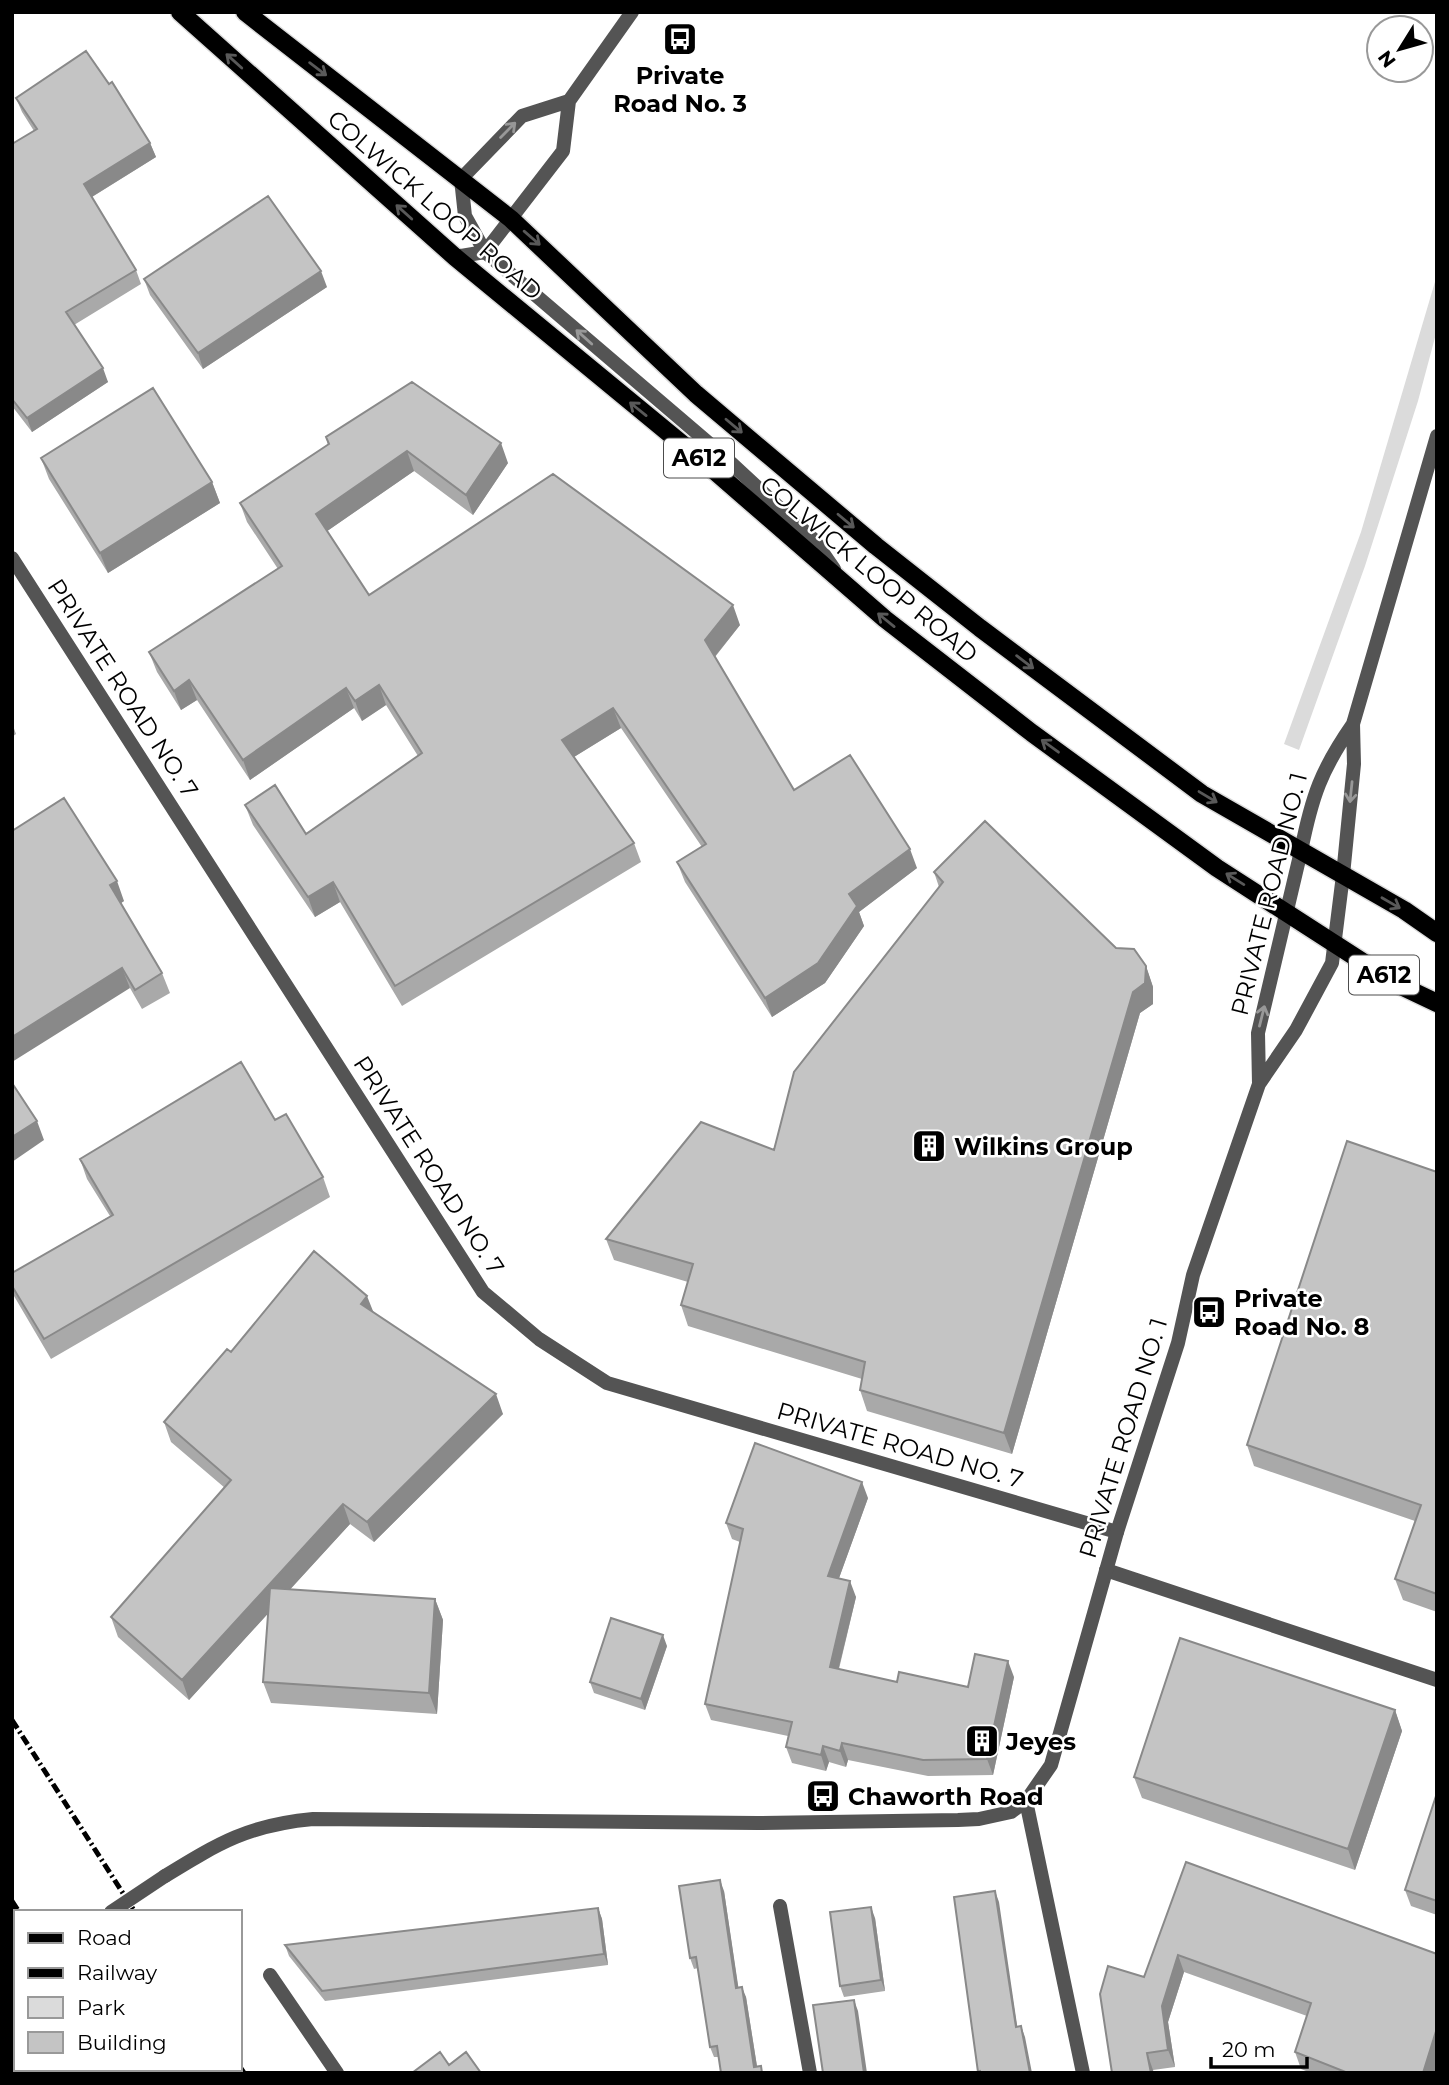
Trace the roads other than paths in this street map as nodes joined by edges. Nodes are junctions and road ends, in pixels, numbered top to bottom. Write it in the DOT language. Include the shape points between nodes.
graph roads {
  1 [pos="180,12"];
  2 [pos="245,12"];
  3 [pos="632,12"];
  4 [pos="569,101"];
  5 [pos="461,179"];
  6 [pos="512,219"];
  7 [pos="485,252"];
  8 [pos="455,257"];
  9 [pos="1437,436"];
  10 [pos="12,558"];
  11 [pos="845,586"];
  12 [pos="1353,724"];
  13 [pos="1301,851"];
  14 [pos="1343,875"];
  15 [pos="1287,911"];
  16 [pos="1437,933"];
  17 [pos="1335,941"];
  18 [pos="1437,1003"];
  19 [pos="1259,1084"];
  20 [pos="1117,1532"];
  21 [pos="1106,1570"];
  22 [pos="1437,1680"];
  23 [pos="1026,1801"];
  24 [pos="780,1906"];
  25 [pos="114,1910"];
  26 [pos="270,1975"];
  27 [pos="337,2073"];
  28 [pos="810,2073"];
  29 [pos="1083,2073"];
  8 -- 1 [label="main road, COLWICK LOOP ROAD / A612, one-way"];
  2 -- 5 [label="main road, COLWICK LOOP ROAD / A612, one-way"];
  3 -- 4 [label="street"];
  5 -- 4 [label="street, one-way" via="522,116"];
  4 -- 6 [label="street" via="563,151"];
  5 -- 6 [label="main road, COLWICK LOOP ROAD / A612"];
  5 -- 7 [label="street" via="466,216"];
  6 -- 7 [label="street"];
  6 -- 13 [label="main road, COLWICK LOOP ROAD / A612, one-way" via="696,394 877,546 1202,794"];
  7 -- 8 [label="street"];
  11 -- 7 [label="street, one-way" via="814,540 718,451"];
  11 -- 8 [label="main road, COLWICK LOOP ROAD / A612, one-way" via="710,467"];
  9 -- 12 [label="street, PRIVATE ROAD NO. 1"];
  10 -- 20 [label="street, PRIVATE ROAD NO. 7" via="483,1292 539,1339 607,1382"];
  15 -- 11 [label="main road, COLWICK LOOP ROAD / A612, one-way" via="1217,868 1032,733"];
  12 -- 13 [label="street, PRIVATE ROAD NO. 1" via="1328,759 1313,794"];
  12 -- 14 [label="street, PRIVATE ROAD NO. 1, one-way" via="1354,764"];
  13 -- 14 [label="main road, COLWICK LOOP ROAD / A612"];
  13 -- 15 [label="street, PRIVATE ROAD NO. 1"];
  14 -- 16 [label="main road, COLWICK LOOP ROAD / A612, one-way"];
  14 -- 17 [label="street, PRIVATE ROAD NO. 1"];
  15 -- 17 [label="main road, COLWICK LOOP ROAD / A612"];
  19 -- 15 [label="street, PRIVATE ROAD NO. 1, one-way" via="1258,1033"];
  17 -- 18 [label="main road, COLWICK LOOP ROAD / A612" via="1397,984"];
  17 -- 19 [label="street, PRIVATE ROAD NO. 1" via="1332,963 1316,995"];
  19 -- 20 [label="street, PRIVATE ROAD NO. 1" via="1193,1275 1178,1343"];
  20 -- 21 [label="street, PRIVATE ROAD NO. 1"];
  21 -- 22 [label="street"];
  21 -- 23 [label="street, PRIVATE ROAD NO. 1" via="1051,1765"];
  23 -- 25 [label="street, bridge" via="1011,1812 979,1819 757,1823 313,1819 233,1836"];
  23 -- 29 [label="street"];
  24 -- 28 [label="street"];
  26 -- 27 [label="street"];
}
